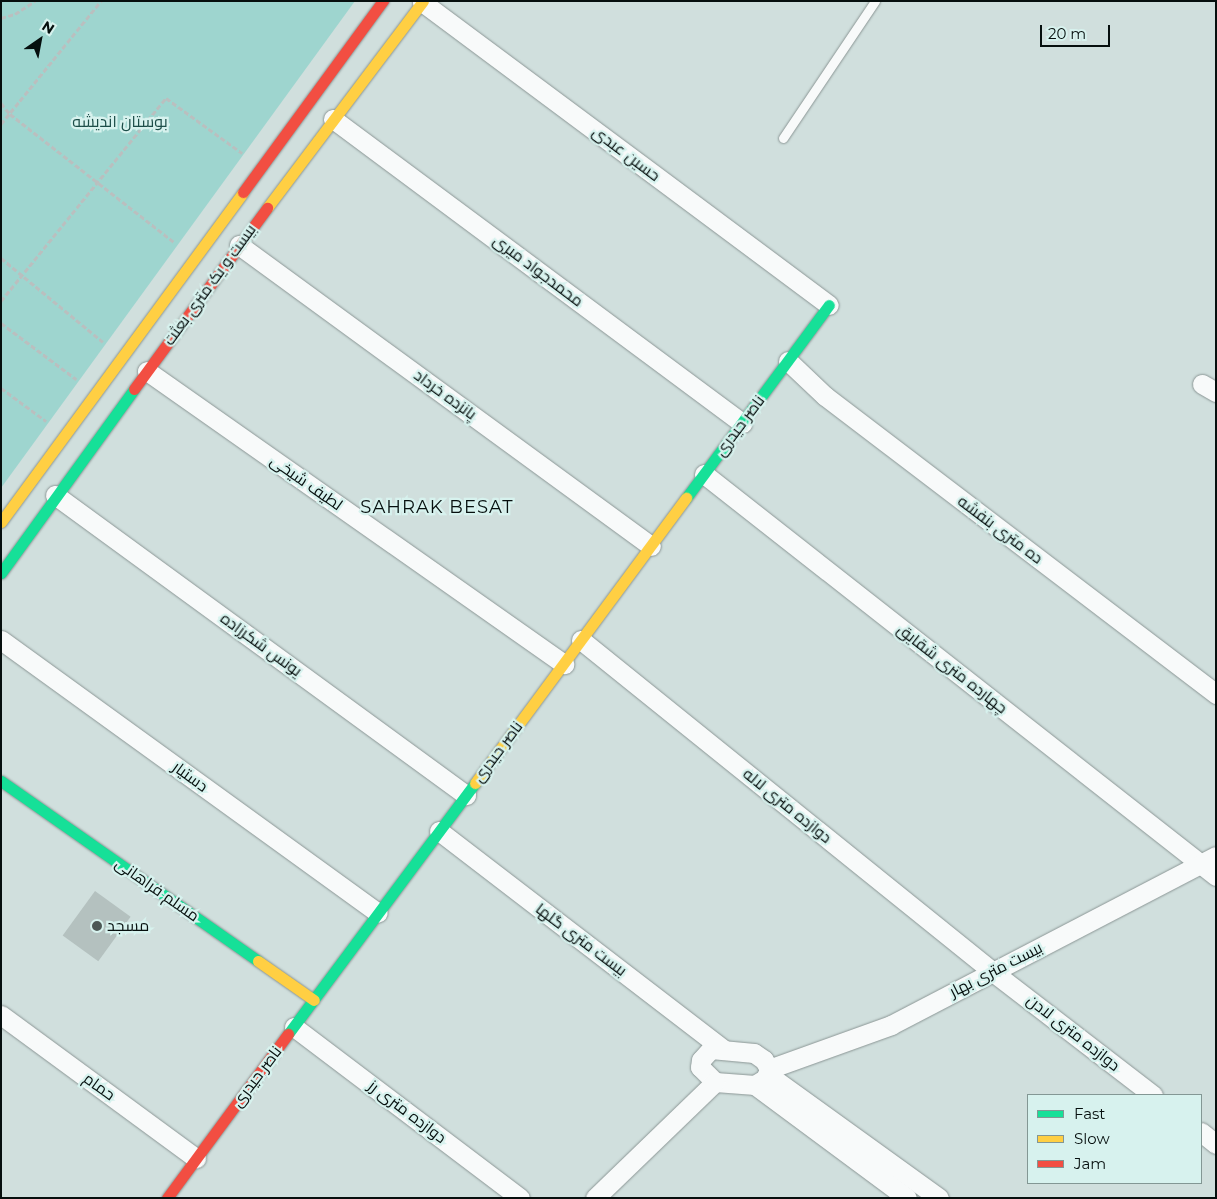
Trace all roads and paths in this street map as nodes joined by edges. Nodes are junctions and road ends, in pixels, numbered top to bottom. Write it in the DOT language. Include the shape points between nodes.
graph roads {
  1 [pos="35,1"];
  2 [pos="101,1"];
  3 [pos="383,1"];
  4 [pos="875,1"];
  5 [pos="422,2"];
  6 [pos="1,18"];
  7 [pos="1,103"];
  8 [pos="10,114"];
  9 [pos="333,119"];
  10 [pos="1,124"];
  11 [pos="783,138"];
  12 [pos="244,154"];
  13 [pos="98,182"];
  14 [pos="178,245"];
  15 [pos="239,245"];
  16 [pos="1,258"];
  17 [pos="21,274"];
  18 [pos="1,301"];
  19 [pos="829,305"];
  20 [pos="1,323"];
  21 [pos="121,356"];
  22 [pos="788,361"];
  23 [pos="147,371"];
  24 [pos="79,381"];
  25 [pos="1,388"];
  26 [pos="48,423"];
  27 [pos="742,423"];
  28 [pos="704,474"];
  29 [pos="55,496"];
  30 [pos="1,522"];
  31 [pos="651,546"];
  32 [pos="1,572"];
  33 [pos="1,640"];
  34 [pos="581,640"];
  35 [pos="564,664"];
  36 [pos="1216,694"];
  37 [pos="1,781"];
  38 [pos="466,794"];
  39 [pos="439,831"];
  40 [pos="1208,860"];
  41 [pos="1216,876"];
  42 [pos="378,913"];
  43 [pos="993,972"];
  44 [pos="314,1000"];
  45 [pos="1,1015"];
  46 [pos="294,1027"];
  47 [pos="723,1049"];
  48 [pos="764,1076"];
  49 [pos="715,1082"];
  50 [pos="1152,1094"];
  51 [pos="1202,1133"];
  52 [pos="1216,1144"];
  53 [pos="196,1158"];
  54 [pos="167,1198"];
  55 [pos="520,1198"];
  56 [pos="595,1198"];
  57 [pos="907,1198"];
  58 [pos="939,1198"];
  1 -- 6 [label="path" via="15,14"];
  2 -- 8 [label="path"];
  3 -- 21 [label="street, بیست و یک متری بعثت"];
  4 -- 11 [label="lane"];
  5 -- 9 [label="street, بیست و یک متری بعثت"];
  5 -- 19 [label="street, حسین عبدی"];
  7 -- 8 [label="path"];
  8 -- 10 [label="path"];
  8 -- 13 [label="path"];
  9 -- 15 [label="street, بیست و یک متری بعثت"];
  9 -- 27 [label="street, محمدجواد میری"];
  12 -- 13 [label="path" via="166,98"];
  13 -- 14 [label="path"];
  13 -- 17 [label="path"];
  15 -- 23 [label="street, بیست و یک متری بعثت"];
  15 -- 31 [label="street, پانزده خرداد"];
  16 -- 17 [label="path"];
  17 -- 18 [label="path"];
  17 -- 21 [label="path"];
  19 -- 22 [label="street, ناصر حیدری"];
  20 -- 24 [label="path"];
  21 -- 30 [label="street, بیست و یک متری بعثت"];
  22 -- 27 [label="street, ناصر حیدری"];
  22 -- 36 [label="street, ده متری بنفشه" via="824,396"];
  23 -- 29 [label="street, بیست و یک متری بعثت"];
  23 -- 35 [label="street, لطیف شیخی"];
  25 -- 26 [label="path"];
  27 -- 28 [label="street, ناصر حیدری"];
  28 -- 31 [label="street, ناصر حیدری"];
  28 -- 40 [label="street, چهارده متری شقایق"];
  29 -- 32 [label="street, بیست و یک متری بعثت"];
  29 -- 38 [label="street, یونس شکرزاده"];
  31 -- 34 [label="street, ناصر حیدری"];
  33 -- 42 [label="street, دستیار"];
  34 -- 35 [label="street, ناصر حیدری"];
  34 -- 43 [label="street, دوازده متری لاله"];
  35 -- 38 [label="street, ناصر حیدری"];
  37 -- 44 [label="street, مسلم فراهانی"];
  38 -- 39 [label="street, ناصر حیدری"];
  39 -- 42 [label="street, ناصر حیدری"];
  39 -- 47 [label="street, بیست متری گلها"];
  40 -- 41 [label="street, چهارده متری شقایق"];
  40 -- 43 [label="street, بیست متری بهار"];
  42 -- 44 [label="street, ناصر حیدری"];
  43 -- 48 [label="street, بیست متری بهار" via="891,1025"];
  43 -- 50 [label="street, دوازده متری لادن"];
  44 -- 46 [label="street, ناصر حیدری"];
  45 -- 53 [label="street, حمام"];
  46 -- 53 [label="street, ناصر حیدری"];
  46 -- 55 [label="street, دوازده متری رز"];
  47 -- 48 [label="street" via="754,1053 764,1060"];
  47 -- 49 [label="street" via="711,1049 701,1060 700,1067"];
  48 -- 49 [label="street"];
  48 -- 57 [label="street"];
  48 -- 58 [label="street"];
  49 -- 56 [label="street"];
  51 -- 52 [label="street"];
  53 -- 54 [label="street, ناصر حیدری"];
}
